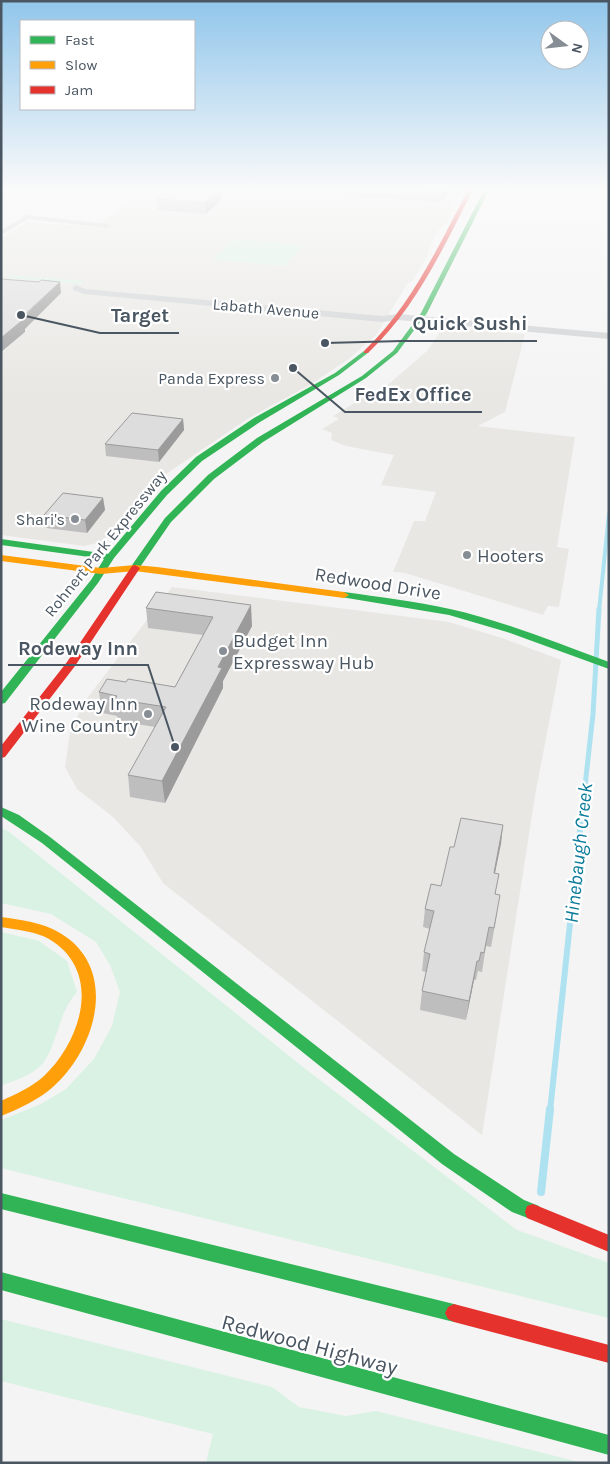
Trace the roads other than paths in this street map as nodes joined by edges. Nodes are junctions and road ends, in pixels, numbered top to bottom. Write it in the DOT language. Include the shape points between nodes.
graph roads {
  1 [pos="432,258"];
  2 [pos="452,258"];
  3 [pos="71,287"];
  4 [pos="398,317"];
  5 [pos="420,319"];
  6 [pos="609,336"];
  7 [pos="273,412"];
  8 [pos="295,418"];
  9 [pos="1,542"];
  10 [pos="110,557"];
  11 [pos="1,558"];
  12 [pos="135,568"];
  13 [pos="101,571"];
  14 [pos="609,666"];
  15 [pos="1,700"];
  16 [pos="1,754"];
  17 [pos="1,812"];
  18 [pos="1,922"];
  19 [pos="1,1109"];
  20 [pos="1,1201"];
  21 [pos="609,1244"];
  22 [pos="1,1282"];
  23 [pos="1,1287"];
  24 [pos="51,1295"];
  25 [pos="609,1354"];
  26 [pos="609,1446"];
  1 -- 4 [label="main road, Rohnert Park Expressway"];
  2 -- 5 [label="main road, Rohnert Park Expressway"];
  3 -- 4 [label="street, Labath Avenue" via="169,300"];
  4 -- 5 [label="street, Labath Avenue"];
  4 -- 7 [label="main road, Rohnert Park Expressway" via="356,360"];
  5 -- 6 [label="street, Labath Avenue"];
  5 -- 8 [label="main road, Rohnert Park Expressway" via="394,352 364,376"];
  7 -- 8 [label="main road"];
  7 -- 10 [label="main road, Rohnert Park Expressway" via="215,447 183,472"];
  8 -- 12 [label="main road, Rohnert Park Expressway" via="260,440 206,482 168,520"];
  9 -- 10 [label="main road, Redwood Drive"];
  10 -- 12 [label="main road, Redwood Drive"];
  10 -- 13 [label="main road, Rohnert Park Expressway"];
  11 -- 13 [label="main road, Redwood Drive"];
  12 -- 13 [label="main road, Redwood Drive"];
  12 -- 14 [label="main road, Redwood Drive" via="449,612 520,632"];
  12 -- 16 [label="main road, Rohnert Park Expressway" via="71,664"];
  13 -- 15 [label="main road, Rohnert Park Expressway"];
  17 -- 21 [label="main road" via="46,840 448,1159 518,1206"];
  18 -- 19 [label="main road" via="34,928 59,939 78,956 89,978 92,1007 83,1034 68,1060 50,1080"];
  20 -- 25 [label="main road"];
  22 -- 24 [label="main road, Redwood Highway"];
  23 -- 24 [label="main road"];
  24 -- 26 [label="main road, Redwood Highway"];
}
